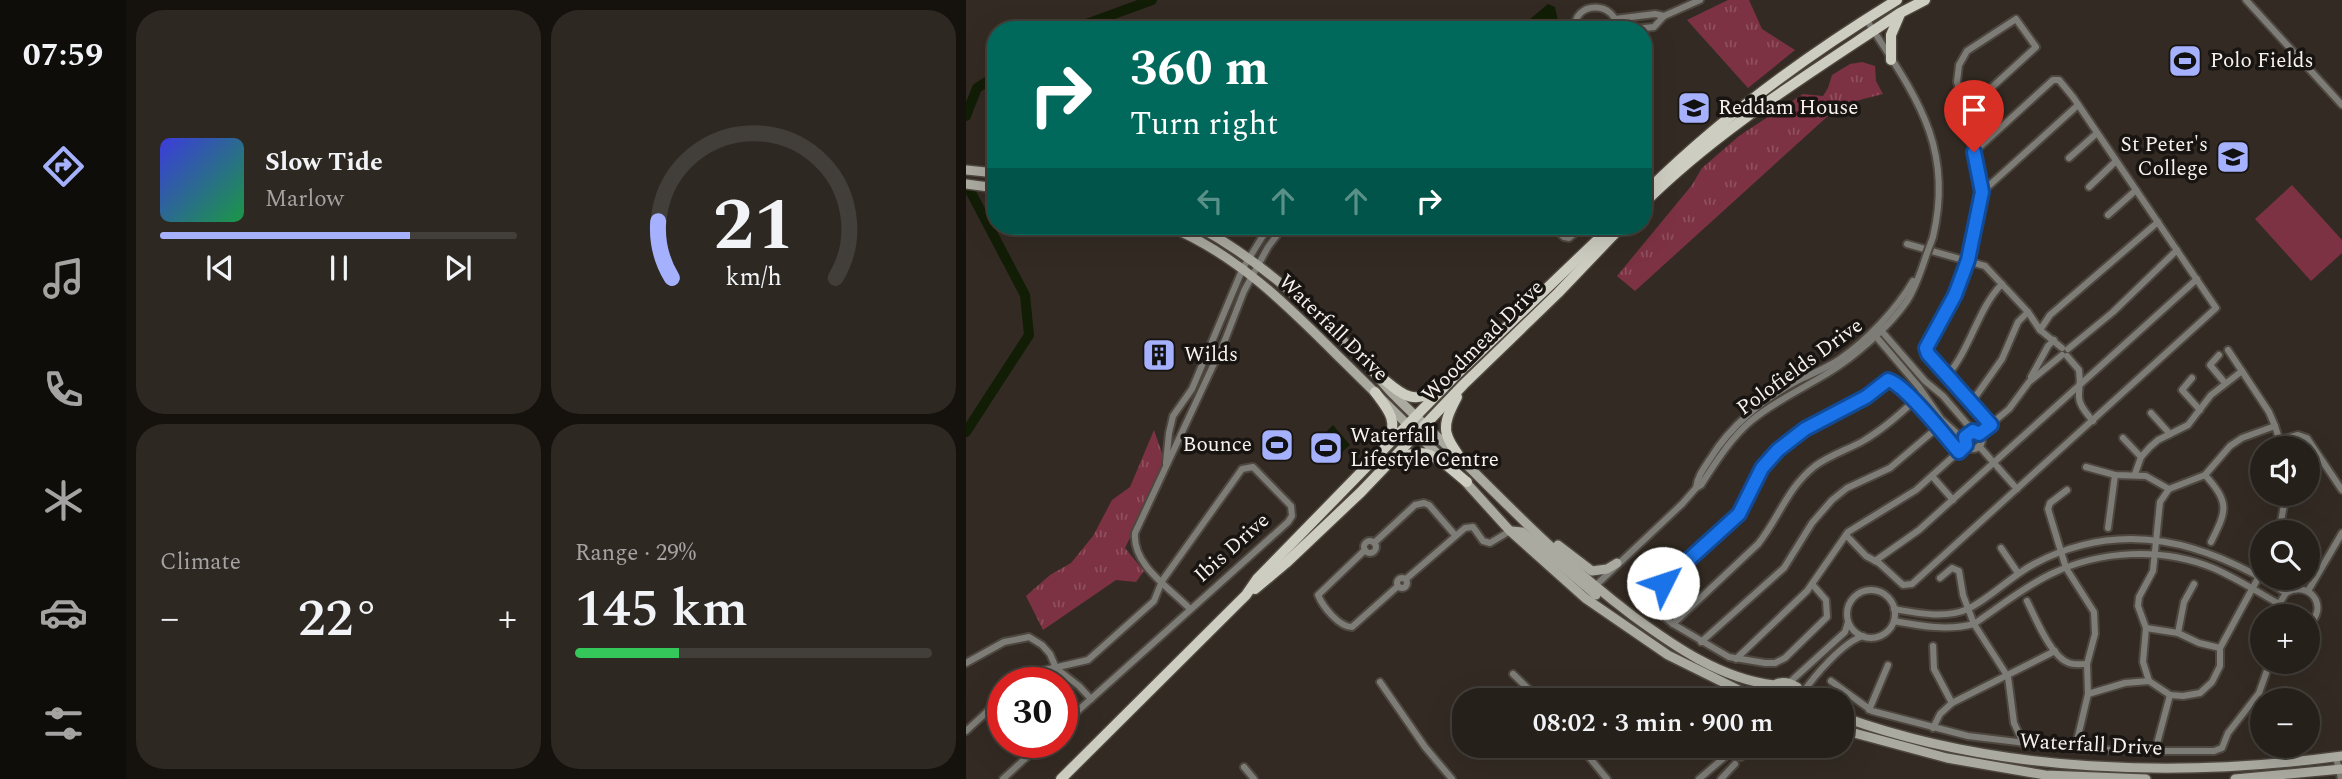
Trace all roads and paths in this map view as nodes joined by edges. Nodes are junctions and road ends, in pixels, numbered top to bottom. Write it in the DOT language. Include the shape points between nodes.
graph roads {
  1 [pos="1700,0"];
  2 [pos="1897,0"];
  3 [pos="1925,0"];
  4 [pos="2246,0"];
  5 [pos="1596,2"];
  6 [pos="1605,3"];
  7 [pos="1900,13"];
  8 [pos="1664,16"];
  9 [pos="1615,19"];
  10 [pos="1866,19"];
  11 [pos="1576,21"];
  12 [pos="1652,28"];
  13 [pos="1874,31"];
  14 [pos="1891,60"];
  15 [pos="2078,105"];
  16 [pos="2342,105"];
  17 [pos="1966,111"];
  18 [pos="2097,133"];
  19 [pos="1974,152"];
  20 [pos="2069,158"];
  21 [pos="2116,161"];
  22 [pos="966,170"];
  23 [pos="987,172"];
  24 [pos="966,184"];
  25 [pos="1652,186"];
  26 [pos="987,187"];
  27 [pos="2089,187"];
  28 [pos="2136,190"];
  29 [pos="1982,192"];
  30 [pos="1652,196"];
  31 [pos="2108,215"];
  32 [pos="2158,222"];
  33 [pos="1188,235"];
  34 [pos="1211,235"];
  35 [pos="1263,235"];
  36 [pos="1278,235"];
  37 [pos="1603,235"];
  38 [pos="1613,235"];
  39 [pos="1907,244"];
  40 [pos="2177,250"];
  41 [pos="1248,258"];
  42 [pos="1968,260"];
  43 [pos="1258,265"];
  44 [pos="1243,268"];
  45 [pos="1252,276"];
  46 [pos="2197,279"];
  47 [pos="2003,284"];
  48 [pos="2028,312"];
  49 [pos="1879,328"];
  50 [pos="2040,330"];
  51 [pos="1873,333"];
  52 [pos="2054,340"];
  53 [pos="2228,350"];
  54 [pos="2065,352"];
  55 [pos="2219,355"];
  56 [pos="1373,371"];
  57 [pos="2242,371"];
  58 [pos="1456,375"];
  59 [pos="1947,376"];
  60 [pos="2192,378"];
  61 [pos="2029,382"];
  62 [pos="2225,383"];
  63 [pos="1464,384"];
  64 [pos="1922,384"];
  65 [pos="2079,385"];
  66 [pos="1375,391"];
  67 [pos="1943,396"];
  68 [pos="1914,401"];
  69 [pos="1971,403"];
  70 [pos="1932,408"];
  71 [pos="2200,410"];
  72 [pos="2151,413"];
  73 [pos="1417,417"];
  74 [pos="2093,421"];
  75 [pos="1409,425"];
  76 [pos="1991,425"];
  77 [pos="1426,426"];
  78 [pos="2274,426"];
  79 [pos="1937,428"];
  80 [pos="1976,433"];
  81 [pos="2169,434"];
  82 [pos="1418,435"];
  83 [pos="2278,436"];
  84 [pos="2123,438"];
  85 [pos="1965,442"];
  86 [pos="1979,446"];
  87 [pos="1959,452"];
  88 [pos="2141,457"];
  89 [pos="2320,457"];
  90 [pos="1463,462"];
  91 [pos="1994,462"];
  92 [pos="1166,465"];
  93 [pos="2086,467"];
  94 [pos="2135,474"];
  95 [pos="2115,475"];
  96 [pos="2205,475"];
  97 [pos="1356,476"];
  98 [pos="1933,476"];
  99 [pos="1467,482"];
  100 [pos="2017,489"];
  101 [pos="2169,489"];
  102 [pos="2067,490"];
  103 [pos="2342,490"];
  104 [pos="1361,492"];
  105 [pos="1953,500"];
  106 [pos="1525,523"];
  107 [pos="2108,528"];
  108 [pos="1510,531"];
  109 [pos="2342,533"];
  110 [pos="1455,535"];
  111 [pos="1846,535"];
  112 [pos="2156,539"];
  113 [pos="2211,542"];
  114 [pos="2001,548"];
  115 [pos="2060,552"];
  116 [pos="2155,555"];
  117 [pos="1875,561"];
  118 [pos="1617,563"];
  119 [pos="2066,568"];
  120 [pos="2250,568"];
  121 [pos="2018,573"];
  122 [pos="1940,578"];
  123 [pos="1162,581"];
  124 [pos="1812,584"];
  125 [pos="2194,584"];
  126 [pos="2250,588"];
  127 [pos="2251,590"];
  128 [pos="2254,590"];
  129 [pos="2282,590"];
  130 [pos="2308,591"];
  131 [pos="1590,592"];
  132 [pos="2286,593"];
  133 [pos="1246,595"];
  134 [pos="2027,601"];
  135 [pos="2280,604"];
  136 [pos="2317,604"];
  137 [pos="1968,608"];
  138 [pos="1190,609"];
  139 [pos="1894,609"];
  140 [pos="1894,621"];
  141 [pos="1848,622"];
  142 [pos="1673,624"];
  143 [pos="1974,624"];
  144 [pos="2146,628"];
  145 [pos="2178,633"];
  146 [pos="1863,636"];
  147 [pos="1701,642"];
  148 [pos="1933,646"];
  149 [pos="2220,648"];
  150 [pos="2055,651"];
  151 [pos="1735,659"];
  152 [pos="966,663"];
  153 [pos="2087,664"];
  154 [pos="1888,665"];
  155 [pos="1056,667"];
  156 [pos="1060,667"];
  157 [pos="1513,674"];
  158 [pos="2266,674"];
  159 [pos="2008,677"];
  160 [pos="1831,681"];
  161 [pos="2149,681"];
  162 [pos="1380,682"];
  163 [pos="1790,682"];
  164 [pos="1078,685"];
  165 [pos="1774,685"];
  166 [pos="1528,688"];
  167 [pos="1735,688"];
  168 [pos="1771,688"];
  169 [pos="1795,688"];
  170 [pos="1808,688"];
  171 [pos="2088,694"];
  172 [pos="2170,695"];
  173 [pos="1091,699"];
  174 [pos="1952,703"];
  175 [pos="1869,710"];
  176 [pos="1078,711"];
  177 [pos="987,712"];
  178 [pos="1854,720"];
  179 [pos="1933,728"];
  180 [pos="966,731"];
  181 [pos="1854,733"];
  182 [pos="2024,745"];
  183 [pos="2075,749"];
  184 [pos="2155,751"];
  185 [pos="2339,756"];
  186 [pos="1026,758"];
  187 [pos="1590,758"];
  188 [pos="1724,758"];
  189 [pos="1735,764"];
  190 [pos="1244,767"];
  191 [pos="2340,773"];
  192 [pos="1704,778"];
  193 [pos="1003,779"];
  194 [pos="1061,779"];
  195 [pos="1254,779"];
  196 [pos="1452,779"];
  197 [pos="1607,779"];
  198 [pos="1721,779"];
  199 [pos="2146,779"];
  200 [pos="2235,779"];
  1 -- 8 [label="street"];
  2 -- 10 [label="main road"];
  3 -- 7 [label="main road"];
  4 -- 16 [label="street"];
  5 -- 6 [label="street"];
  5 -- 11 [label="street" via="1580,11"];
  6 -- 9 [label="street"];
  7 -- 13 [label="main road"];
  7 -- 14 [label="main road" via="1891,35"];
  8 -- 9 [label="street"];
  8 -- 12 [label="street"];
  10 -- 13 [label="street, Polofields Drive"];
  10 -- 25 [label="main road" via="1743,105"];
  13 -- 14 [label="street, Polofields Drive"];
  13 -- 30 [label="main road" via="1755,111"];
  14 -- 49 [label="street, Polofields Drive, bridge" via="1920,107 1934,142 1939,190 1933,237 1908,300"];
  15 -- 18 [label="street"];
  15 -- 19 [label="street" via="2059,80 2053,80"];
  15 -- 29 [label="street"];
  17 -- 17 [label="street" via="1957,82 1959,65 1967,51 2016,19 2036,47"];
  17 -- 19 [label="street"];
  18 -- 20 [label="street"];
  18 -- 21 [label="street"];
  19 -- 29 [label="street"];
  21 -- 27 [label="street"];
  21 -- 28 [label="street"];
  22 -- 23 [label="main road"];
  24 -- 26 [label="main road"];
  28 -- 31 [label="street"];
  28 -- 32 [label="street"];
  29 -- 42 [label="street"];
  32 -- 40 [label="street"];
  32 -- 50 [label="street" via="2050,315"];
  33 -- 44 [label="main road, Waterfall Drive"];
  34 -- 41 [label="main road, Waterfall Drive"];
  35 -- 41 [label="street"];
  36 -- 43 [label="street"];
  37 -- 58 [label="main road, Woodmead Drive"];
  38 -- 63 [label="main road, Woodmead Drive"];
  39 -- 42 [label="street"];
  40 -- 46 [label="street"];
  40 -- 54 [label="street"];
  41 -- 43 [label="main road, Waterfall Drive"];
  41 -- 44 [label="street"];
  42 -- 47 [label="street" via="1985,266"];
  42 -- 59 [label="street" via="1926,348"];
  43 -- 45 [label="street"];
  43 -- 56 [label="main road, Waterfall Drive"];
  44 -- 45 [label="main road, Waterfall Drive"];
  44 -- 92 [label="street" via="1195,383 1176,410"];
  45 -- 66 [label="main road, Waterfall Drive"];
  45 -- 92 [label="street"];
  46 -- 65 [label="street"];
  46 -- 74 [label="street" via="2214,312"];
  47 -- 48 [label="street"];
  47 -- 59 [label="street" via="1994,292 1964,354"];
  48 -- 50 [label="street"];
  48 -- 69 [label="street"];
  49 -- 51 [label="street, Polofields Drive"];
  49 -- 64 [label="street"];
  50 -- 52 [label="street"];
  51 -- 64 [label="street"];
  51 -- 118 [label="street, Polofields Drive" via="1830,372 1748,424 1702,485"];
  52 -- 54 [label="street"];
  52 -- 61 [label="street"];
  53 -- 57 [label="street"];
  54 -- 61 [label="street"];
  54 -- 65 [label="street" via="2079,370"];
  55 -- 62 [label="street" via="2210,365"];
  56 -- 58 [label="main road" via="1414,399 1426,397"];
  56 -- 73 [label="main road, Waterfall Drive"];
  57 -- 62 [label="street"];
  57 -- 78 [label="street"];
  58 -- 73 [label="main road, Woodmead Drive"];
  59 -- 69 [label="street"];
  60 -- 71 [label="street" via="2182,390"];
  61 -- 76 [label="street"];
  62 -- 71 [label="street"];
  63 -- 77 [label="main road, Woodmead Drive"];
  63 -- 90 [label="main road" via="1444,426"];
  64 -- 67 [label="street"];
  64 -- 70 [label="street"];
  65 -- 74 [label="street" via="2080,403"];
  65 -- 91 [label="street"];
  66 -- 75 [label="main road, Waterfall Drive"];
  66 -- 97 [label="main road" via="1392,418 1392,432"];
  67 -- 70 [label="street"];
  67 -- 80 [label="street"];
  68 -- 79 [label="street"];
  68 -- 142 [label="street" via="1876,433 1805,476 1786,497 1758,544"];
  68 -- 142 [label="street" via="1888,380 1778,450 1762,468 1739,514 1646,598 1646,604"];
  69 -- 76 [label="street"];
  70 -- 85 [label="street"];
  71 -- 81 [label="street" via="2188,425"];
  72 -- 81 [label="street"];
  73 -- 75 [label="main road, Woodmead Drive"];
  73 -- 77 [label="main road, Waterfall Drive"];
  74 -- 100 [label="street"];
  75 -- 82 [label="main road, Waterfall Drive"];
  75 -- 97 [label="main road, Woodmead Drive"];
  76 -- 80 [label="street"];
  77 -- 82 [label="main road, Woodmead Drive"];
  77 -- 90 [label="main road, Waterfall Drive"];
  78 -- 83 [label="street"];
  78 -- 96 [label="street" via="2236,442"];
  79 -- 87 [label="street"];
  79 -- 147 [label="street" via="1890,468 1832,500 1784,568"];
  80 -- 85 [label="street" via="1966,435"];
  80 -- 86 [label="street"];
  81 -- 88 [label="street"];
  82 -- 99 [label="main road, Waterfall Drive"];
  82 -- 104 [label="main road, Woodmead Drive"];
  84 -- 88 [label="street"];
  85 -- 86 [label="street" via="1973,448"];
  85 -- 87 [label="street"];
  86 -- 91 [label="street"];
  87 -- 98 [label="street"];
  88 -- 94 [label="street"];
  89 -- 103 [label="street"];
  90 -- 106 [label="main road, Waterfall Drive"];
  91 -- 100 [label="street"];
  91 -- 105 [label="street"];
  92 -- 123 [label="street" via="1134,541 1138,554"];
  93 -- 95 [label="street"];
  94 -- 95 [label="street"];
  94 -- 101 [label="street"];
  95 -- 107 [label="street"];
  96 -- 101 [label="street"];
  96 -- 113 [label="street" via="2225,506"];
  97 -- 133 [label="main road, Woodmead Drive"];
  98 -- 105 [label="street"];
  98 -- 111 [label="street"];
  99 -- 104 [label="main road" via="1429,454 1417,451 1391,464"];
  99 -- 108 [label="main road, Waterfall Drive"];
  100 -- 117 [label="street" via="1912,584 1903,585"];
  101 -- 112 [label="street" via="2158,508"];
  102 -- 115 [label="street" via="2048,509"];
  104 -- 133 [label="main road, Woodmead Drive" via="1286,564"];
  105 -- 117 [label="street"];
  106 -- 118 [label="main road" via="1592,571"];
  106 -- 131 [label="main road, Waterfall Drive"];
  108 -- 110 [label="street" via="1490,543 1471,527"];
  108 -- 131 [label="main road, Waterfall Drive"];
  109 -- 130 [label="street"];
  110 -- 110 [label="street" via="1429,505 1415,505 1374,542 1375,550 1365,551 1318,595 1336,619 1352,627 1398,586 1405,586 1406,579"];
  111 -- 117 [label="street"];
  111 -- 124 [label="street"];
  112 -- 115 [label="street" via="2104,541"];
  112 -- 116 [label="street"];
  112 -- 120 [label="street" via="2211,552"];
  114 -- 121 [label="street"];
  115 -- 119 [label="street"];
  115 -- 121 [label="street"];
  116 -- 119 [label="street" via="2109,556"];
  116 -- 126 [label="street" via="2192,561"];
  116 -- 144 [label="street" via="2152,576 2139,597"];
  118 -- 131 [label="street, Polofields Drive"];
  119 -- 143 [label="street" via="2028,587"];
  119 -- 153 [label="street" via="2094,612 2095,634"];
  121 -- 137 [label="street"];
  122 -- 137 [label="street" via="1957,568"];
  123 -- 138 [label="street, Ibis Drive"];
  123 -- 138 [label="street, Ibis Drive" via="1242,469 1256,468 1288,500 1290,519"];
  123 -- 156 [label="street" via="1154,601 1088,660"];
  124 -- 151 [label="street"];
  124 -- 151 [label="street" via="1828,606 1824,622 1780,661"];
  125 -- 145 [label="street"];
  127 -- 149 [label="street"];
  128 -- 135 [label="street"];
  129 -- 132 [label="street"];
  130 -- 132 [label="street" via="2299,588"];
  130 -- 136 [label="street"];
  131 -- 165 [label="main road, Waterfall Drive" via="1703,662 1747,680"];
  131 -- 167 [label="main road, Waterfall Drive" via="1668,655"];
  132 -- 135 [label="street"];
  133 -- 194 [label="main road, Woodmead Drive"];
  134 -- 150 [label="street"];
  137 -- 139 [label="street" via="1951,614"];
  137 -- 143 [label="street"];
  138 -- 173 [label="street"];
  139 -- 140 [label="street"];
  139 -- 141 [label="street" via="1882,593 1862,591 1848,606"];
  140 -- 143 [label="street" via="1951,628"];
  140 -- 146 [label="street" via="1884,634"];
  141 -- 146 [label="street"];
  141 -- 163 [label="street" via="1845,632"];
  142 -- 147 [label="street"];
  143 -- 159 [label="street"];
  144 -- 145 [label="street"];
  144 -- 161 [label="street" via="2143,662"];
  145 -- 149 [label="street"];
  146 -- 170 [label="street" via="1852,641"];
  147 -- 151 [label="street"];
  148 -- 174 [label="street" via="1934,669"];
  149 -- 172 [label="street" via="2220,666 2206,689 2193,695"];
  150 -- 153 [label="street" via="2067,662"];
  150 -- 159 [label="street"];
  152 -- 155 [label="street" via="1004,642 1027,637 1042,645"];
  153 -- 171 [label="street"];
  154 -- 175 [label="street"];
  157 -- 166 [label="street"];
  158 -- 184 [label="street" via="2259,693 2231,728 2222,748"];
  159 -- 174 [label="street"];
  159 -- 182 [label="street" via="2014,723"];
  160 -- 175 [label="street"];
  161 -- 171 [label="street" via="2125,682"];
  161 -- 172 [label="street"];
  162 -- 196 [label="street"];
  163 -- 165 [label="main road"];
  163 -- 169 [label="main road"];
  164 -- 173 [label="street"];
  165 -- 168 [label="main road"];
  171 -- 183 [label="street"];
  172 -- 184 [label="street"];
  173 -- 176 [label="street"];
  174 -- 179 [label="street"];
  175 -- 179 [label="street"];
  177 -- 180 [label="street"];
  178 -- 185 [label="main road, Waterfall Drive" via="2029,761 2230,768"];
  179 -- 182 [label="street"];
  181 -- 199 [label="main road, Waterfall Drive" via="1947,758 2032,773"];
  182 -- 183 [label="street"];
  183 -- 184 [label="street"];
  185 -- 191 [label="street"];
  186 -- 193 [label="street"];
  187 -- 197 [label="street"];
  188 -- 192 [label="street"];
  189 -- 198 [label="street"];
  190 -- 195 [label="street"];
  191 -- 200 [label="main road"];
}
